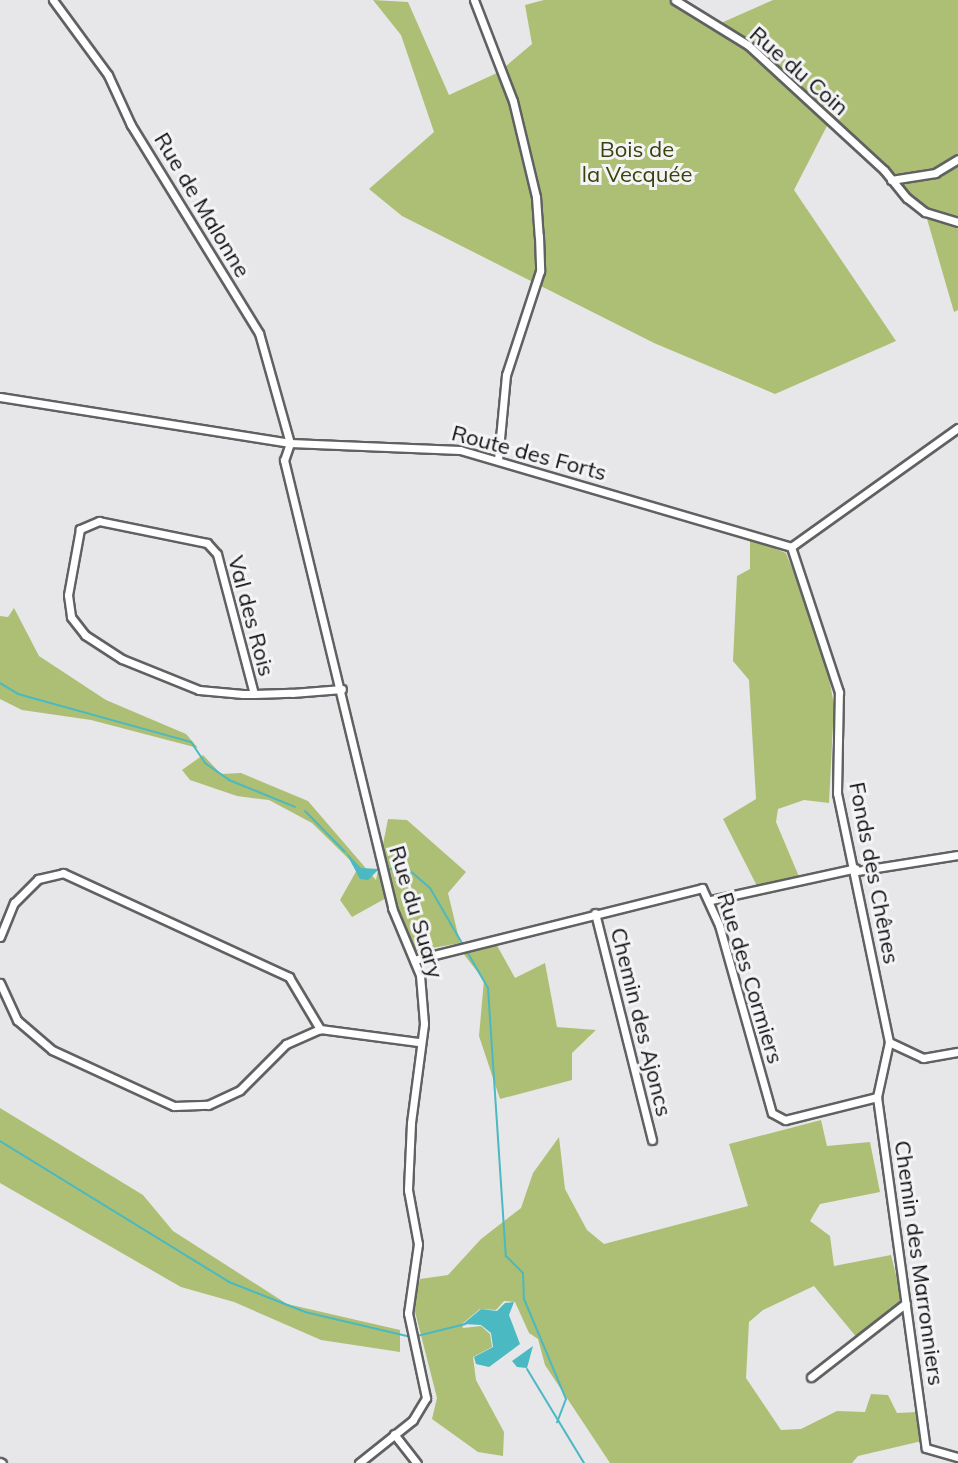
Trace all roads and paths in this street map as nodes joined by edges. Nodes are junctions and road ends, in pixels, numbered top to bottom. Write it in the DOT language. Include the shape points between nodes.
graph roads {
  1 [pos="53,0"];
  2 [pos="474,0"];
  3 [pos="675,0"];
  4 [pos="958,159"];
  5 [pos="891,180"];
  6 [pos="958,222"];
  7 [pos="0,397"];
  8 [pos="958,428"];
  9 [pos="290,443"];
  10 [pos="498,460"];
  11 [pos="791,547"];
  12 [pos="342,689"];
  13 [pos="254,694"];
  14 [pos="958,855"];
  15 [pos="856,869"];
  16 [pos="711,900"];
  17 [pos="595,913"];
  18 [pos="0,937"];
  19 [pos="414,960"];
  20 [pos="0,983"];
  21 [pos="320,1029"];
  22 [pos="418,1042"];
  23 [pos="889,1042"];
  24 [pos="958,1052"];
  25 [pos="877,1097"];
  26 [pos="652,1140"];
  27 [pos="906,1303"];
  28 [pos="811,1377"];
  29 [pos="394,1434"];
  30 [pos="958,1457"];
  31 [pos="359,1463"];
  32 [pos="417,1463"];
  1 -- 9 [label="street, Rue de Malonne" via="108,75 131,125 259,333"];
  2 -- 10 [label="street" via="513,101 536,197 539,236 540,271 506,375"];
  3 -- 5 [label="street, Rue du Coin" via="748,45"];
  4 -- 5 [label="street" via="935,173"];
  5 -- 6 [label="street, Rue du Coin" via="925,212"];
  7 -- 9 [label="street, Route des Forts"];
  8 -- 11 [label="street"];
  9 -- 10 [label="street, Route des Forts" via="435,447"];
  9 -- 12 [label="street, Rue du Suary" via="284,460"];
  10 -- 11 [label="street, Route des Forts"];
  11 -- 15 [label="street, Fonds des Chênes" via="839,692 837,793"];
  12 -- 13 [label="street, Val des Rois"];
  12 -- 19 [label="street, Rue du Suary" via="392,908"];
  13 -- 13 [label="street, Val des Rois" via="199,690 159,678 85,635 71,617 68,595 80,529 99,521 207,543 217,554"];
  14 -- 15 [label="street"];
  15 -- 16 [label="street"];
  15 -- 23 [label="street, Fonds des Chênes"];
  16 -- 17 [label="street, Rue des Cormiers" via="696,887"];
  16 -- 25 [label="street, Rue des Cormiers" via="772,1113 785,1120"];
  17 -- 19 [label="street, Rue des Cormiers"];
  17 -- 26 [label="street, Chemin des Ajoncs"];
  18 -- 21 [label="street" via="14,903 38,879 63,873 289,977"];
  19 -- 22 [label="street, Rue du Suary" via="424,1024"];
  20 -- 21 [label="street" via="17,1020 52,1050 174,1106 208,1105 240,1090 286,1044"];
  21 -- 22 [label="street"];
  22 -- 29 [label="street, Rue du Suary" via="408,1190 418,1244 408,1313 426,1398 413,1420"];
  23 -- 24 [label="street" via="923,1058"];
  23 -- 25 [label="street"];
  25 -- 27 [label="street, Chemin des Marronniers"];
  27 -- 28 [label="street"];
  27 -- 30 [label="street, Chemin des Marronniers" via="926,1448"];
  29 -- 31 [label="street, Rue du Suary"];
  29 -- 32 [label="street"];
}
